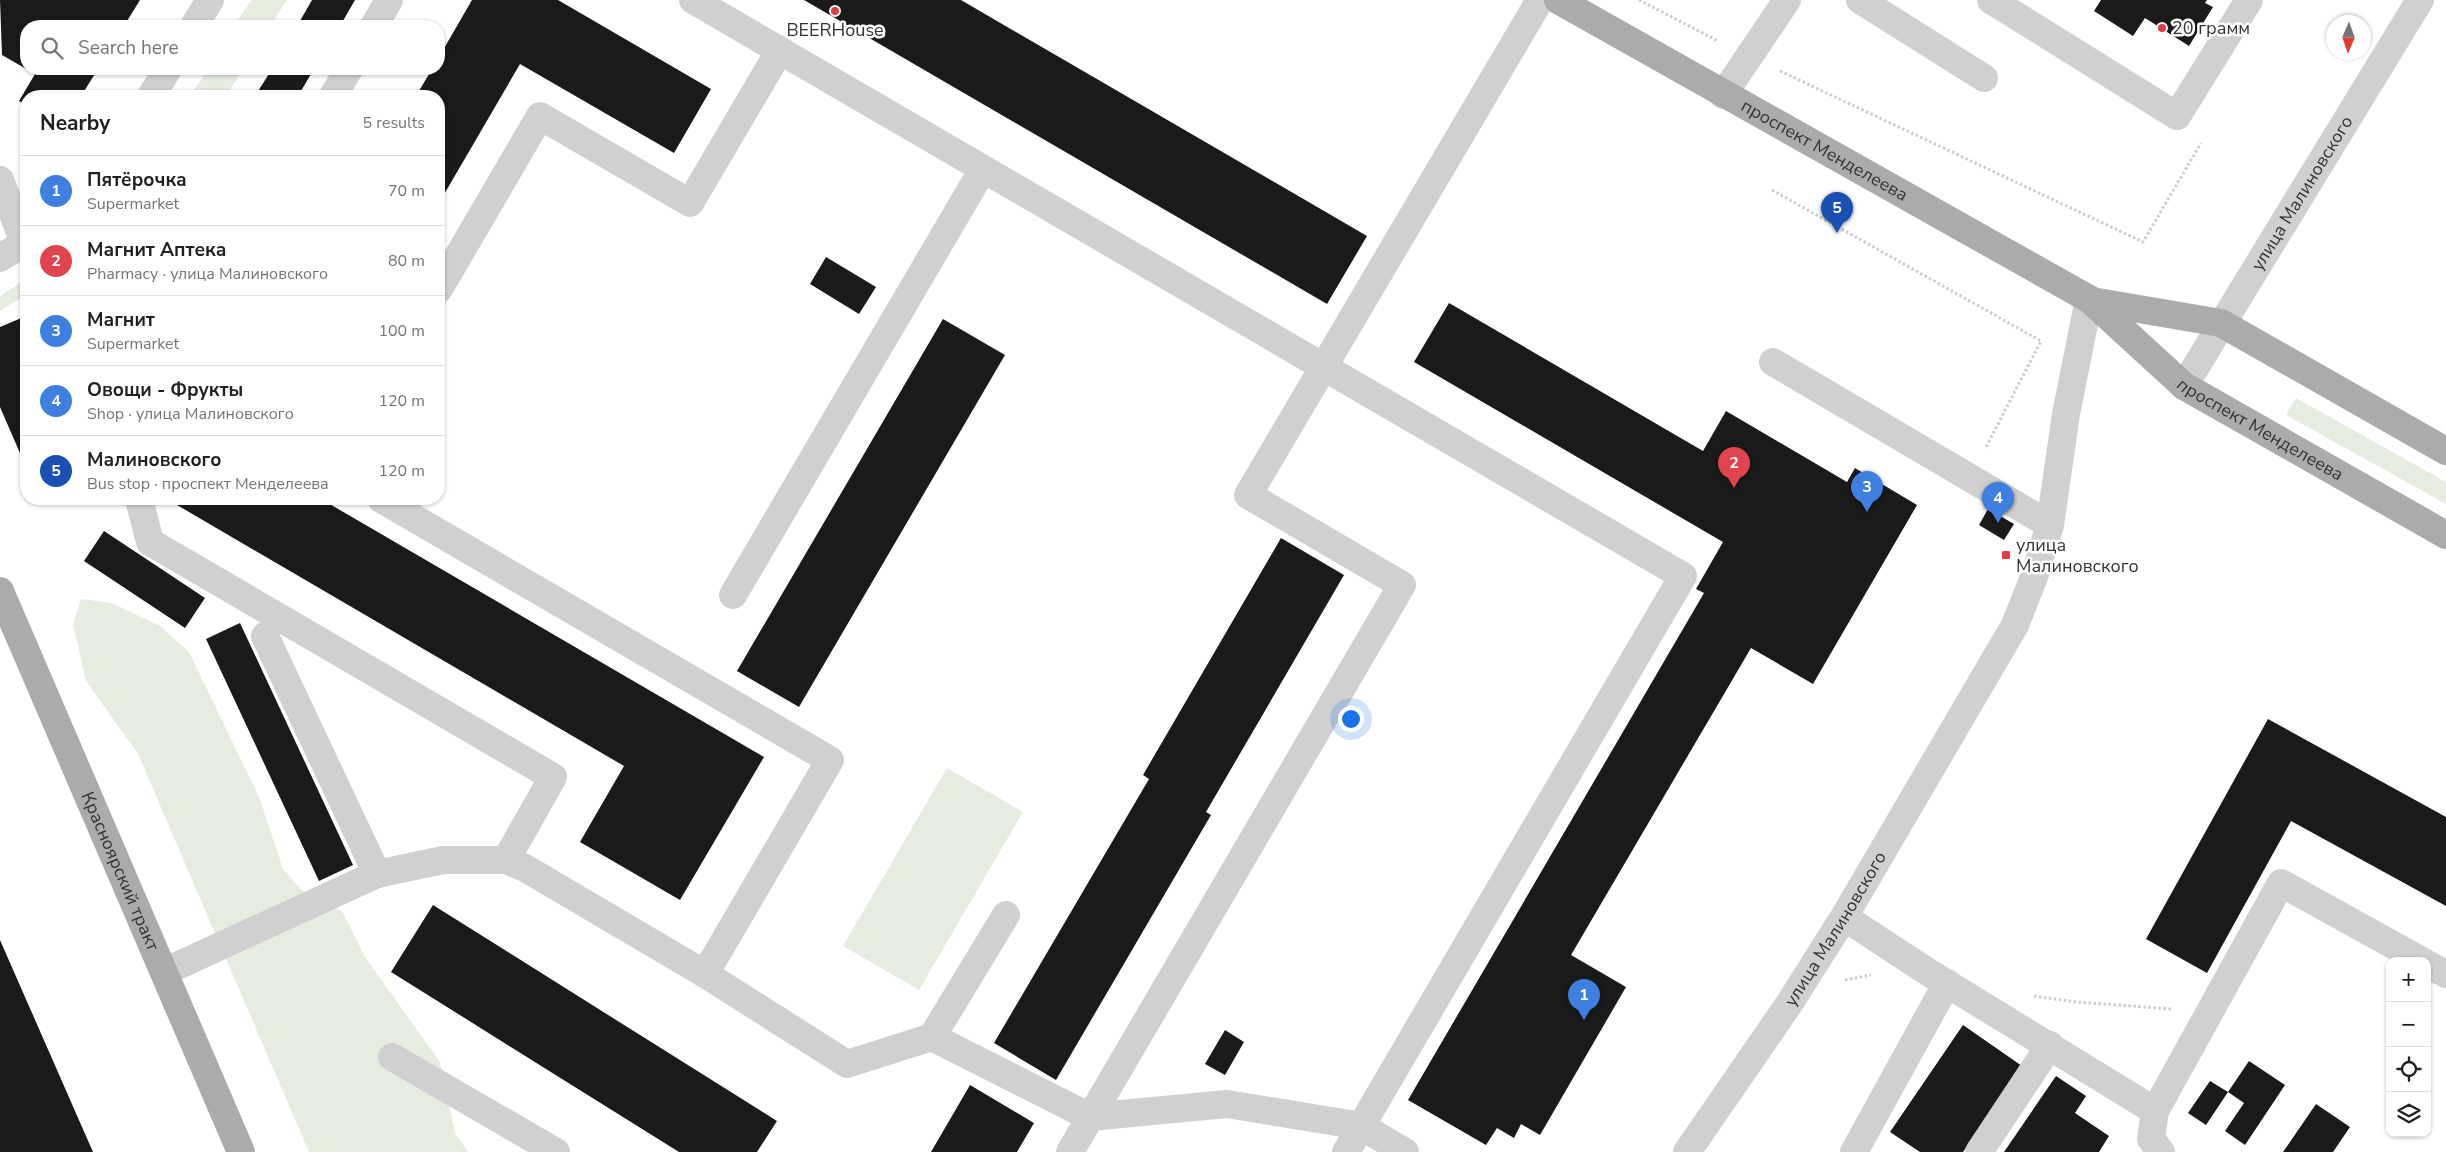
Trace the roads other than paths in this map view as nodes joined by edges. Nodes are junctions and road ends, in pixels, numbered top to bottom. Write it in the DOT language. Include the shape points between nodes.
graph roads {
  1 [pos="210,0"];
  2 [pos="389,0"];
  3 [pos="693,0"];
  4 [pos="1540,0"];
  5 [pos="1558,0"];
  6 [pos="1787,0"];
  7 [pos="1860,0"];
  8 [pos="1991,0"];
  9 [pos="2250,0"];
  10 [pos="2420,0"];
  11 [pos="198,20"];
  12 [pos="377,20"];
  13 [pos="780,50"];
  14 [pos="164,75"];
  15 [pos="345,75"];
  16 [pos="1984,78"];
  17 [pos="155,90"];
  18 [pos="337,90"];
  19 [pos="1723,95"];
  20 [pos="983,169"];
  21 [pos="0,180"];
  22 [pos="20,230"];
  23 [pos="20,245"];
  24 [pos="0,258"];
  25 [pos="445,279"];
  26 [pos="2090,300"];
  27 [pos="2221,323"];
  28 [pos="1773,362"];
  29 [pos="1323,367"];
  30 [pos="2184,386"];
  31 [pos="2446,451"];
  32 [pos="141,505"];
  33 [pos="391,505"];
  34 [pos="2050,525"];
  35 [pos="2446,535"];
  36 [pos="0,590"];
  37 [pos="733,595"];
  38 [pos="265,636"];
  39 [pos="506,860"];
  40 [pos="377,874"];
  41 [pos="1006,915"];
  42 [pos="1844,917"];
  43 [pos="2415,957"];
  44 [pos="2431,966"];
  45 [pos="164,972"];
  46 [pos="705,974"];
  47 [pos="2446,974"];
  48 [pos="1947,983"];
  49 [pos="932,1037"];
  50 [pos="2050,1045"];
  51 [pos="392,1056"];
  52 [pos="2155,1111"];
  53 [pos="1090,1117"];
  54 [pos="1361,1126"];
  55 [pos="241,1152"];
  56 [pos="556,1152"];
  57 [pos="1070,1152"];
  58 [pos="1346,1152"];
  59 [pos="1405,1152"];
  60 [pos="1687,1152"];
  61 [pos="1854,1152"];
  62 [pos="1979,1152"];
  63 [pos="2161,1152"];
  1 -- 11 [label="street"];
  2 -- 12 [label="street"];
  3 -- 13 [label="street"];
  4 -- 29 [label="street"];
  5 -- 19 [label="main road, проспект Менделеева"];
  6 -- 19 [label="street"];
  7 -- 16 [label="street"];
  8 -- 9 [label="street" via="2177,116"];
  10 -- 27 [label="street, улица Малиновского"];
  13 -- 20 [label="street"];
  13 -- 25 [label="street" via="690,203 540,116"];
  14 -- 17 [label="street"];
  15 -- 18 [label="street"];
  19 -- 26 [label="main road, проспект Менделеева"];
  20 -- 29 [label="street"];
  20 -- 37 [label="street"];
  21 -- 22 [label="street"];
  23 -- 24 [label="street"];
  26 -- 27 [label="main road, проспект Менделеева"];
  26 -- 30 [label="main road, проспект Менделеева"];
  26 -- 34 [label="street, улица Малиновского" via="2066,414"];
  27 -- 30 [label="street, улица Малиновского"];
  27 -- 31 [label="main road, проспект Менделеева"];
  28 -- 34 [label="street"];
  29 -- 53 [label="street" via="1248,495 1402,585"];
  29 -- 54 [label="street" via="1683,576"];
  30 -- 35 [label="main road, проспект Менделеева"];
  32 -- 39 [label="street" via="150,542 554,777"];
  33 -- 46 [label="street" via="830,760"];
  34 -- 42 [label="street, улица Малиновского" via="2015,625"];
  36 -- 45 [label="main road, Красноярский тракт"];
  38 -- 40 [label="street"];
  39 -- 40 [label="street" via="443,860"];
  39 -- 46 [label="street" via="525,868"];
  40 -- 45 [label="street"];
  41 -- 49 [label="street"];
  42 -- 48 [label="street"];
  42 -- 60 [label="street, улица Малиновского" via="1790,1004"];
  43 -- 52 [label="street" via="2281,883"];
  44 -- 47 [label="street"];
  45 -- 55 [label="main road, Красноярский тракт"];
  46 -- 49 [label="street" via="847,1064"];
  48 -- 50 [label="street"];
  48 -- 61 [label="street"];
  49 -- 53 [label="street"];
  50 -- 52 [label="street"];
  50 -- 62 [label="street"];
  51 -- 56 [label="street"];
  52 -- 63 [label="street" via="2151,1139"];
  53 -- 54 [label="street" via="1227,1104"];
  53 -- 57 [label="street"];
  54 -- 58 [label="street"];
  54 -- 59 [label="street"];
}
